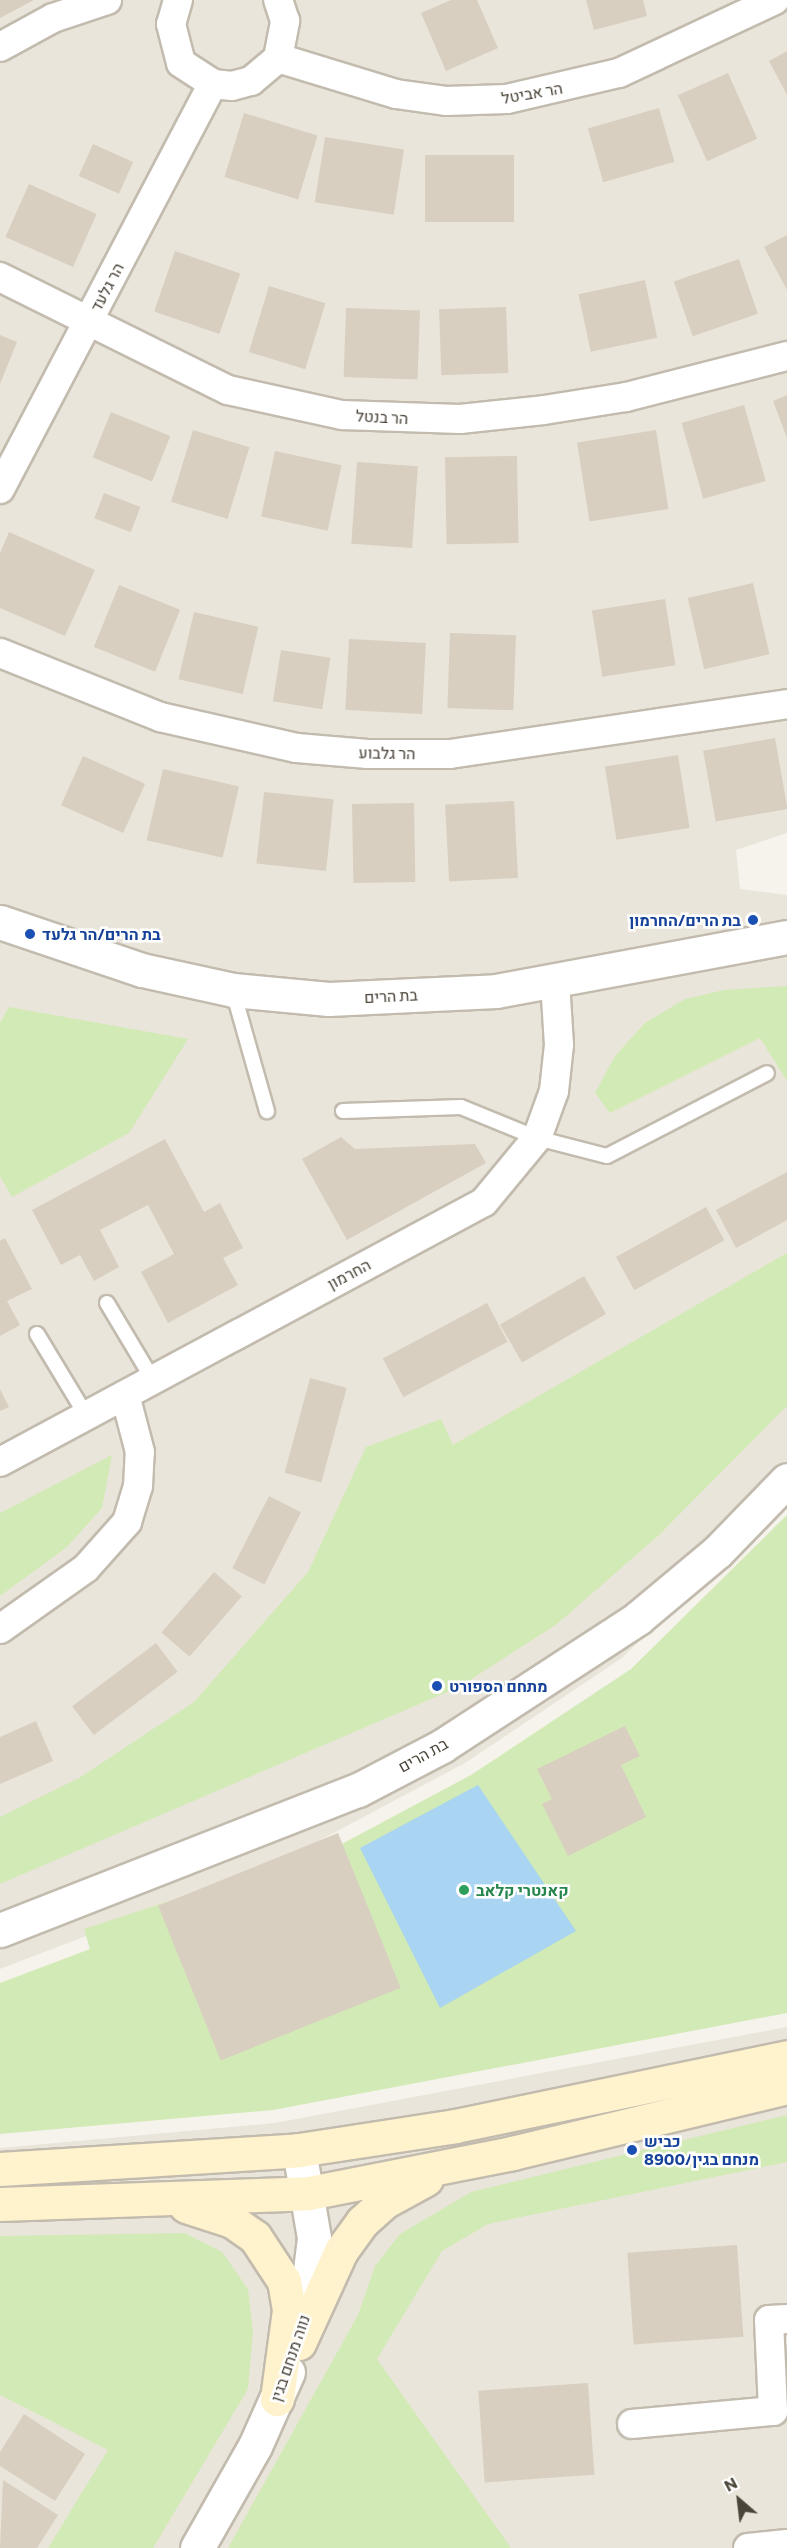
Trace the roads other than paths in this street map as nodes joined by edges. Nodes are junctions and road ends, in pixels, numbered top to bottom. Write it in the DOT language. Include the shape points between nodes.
graph roads {
  1 [pos="107,0"];
  2 [pos="278,0"];
  3 [pos="775,0"];
  4 [pos="169,1"];
  5 [pos="0,47"];
  6 [pos="278,58"];
  7 [pos="213,84"];
  8 [pos="0,277"];
  9 [pos="89,321"];
  10 [pos="787,356"];
  11 [pos="0,489"];
  12 [pos="0,652"];
  13 [pos="787,704"];
  14 [pos="0,922"];
  15 [pos="787,937"];
  16 [pos="555,981"];
  17 [pos="233,990"];
  18 [pos="767,1073"];
  19 [pos="267,1111"];
  20 [pos="343,1111"];
  21 [pos="537,1138"];
  22 [pos="107,1303"];
  23 [pos="37,1334"];
  24 [pos="153,1380"];
  25 [pos="125,1395"];
  26 [pos="86,1415"];
  27 [pos="0,1462"];
  28 [pos="787,1480"];
  29 [pos="0,1629"];
  30 [pos="0,1930"];
  31 [pos="787,2056"];
  32 [pos="787,2087"];
  33 [pos="299,2150"];
  34 [pos="512,2153"];
  35 [pos="0,2169"];
  36 [pos="309,2193"];
  37 [pos="143,2200"];
  38 [pos="0,2204"];
  39 [pos="787,2319"];
  40 [pos="298,2343"];
  41 [pos="277,2398"];
  42 [pos="632,2424"];
  43 [pos="787,2544"];
  44 [pos="197,2548"];
  45 [pos="748,2548"];
  1 -- 5 [label="street" via="54,18"];
  2 -- 6 [label="street" via="285,21"];
  3 -- 6 [label="street, הר אביטל" via="620,73 507,99 447,101 396,94"];
  4 -- 7 [label="street" via="172,44 181,63"];
  6 -- 7 [label="street" via="251,81"];
  7 -- 9 [label="street, הר גלעד"];
  8 -- 9 [label="street, הר בנטל"];
  9 -- 10 [label="street, הר בנטל" via="228,390 301,408 394,420 492,416 614,399"];
  9 -- 11 [label="street, הר גלעד"];
  12 -- 13 [label="street, הר גלבוע" via="160,717 297,748 368,754 461,753"];
  14 -- 17 [label="street, בת הרים" via="142,970"];
  15 -- 16 [label="street, בת הרים"];
  16 -- 17 [label="street, בת הרים" via="496,991 329,999"];
  16 -- 21 [label="street, החרמון" via="559,1044 554,1091"];
  17 -- 19 [label="lane"];
  18 -- 21 [label="lane" via="607,1156"];
  20 -- 21 [label="lane" via="461,1107"];
  21 -- 24 [label="street, החרמון" via="484,1202"];
  22 -- 24 [label="lane"];
  23 -- 26 [label="lane"];
  24 -- 25 [label="street, החרמון"];
  25 -- 26 [label="street, החרמון"];
  25 -- 29 [label="street" via="140,1452 138,1486 127,1522 86,1568"];
  26 -- 27 [label="street, החרמון"];
  28 -- 30 [label="street, בת הרים" via="717,1552 638,1618 442,1746 358,1790"];
  31 -- 33 [label="main road" via="455,2126"];
  32 -- 34 [label="main road"];
  33 -- 35 [label="main road"];
  33 -- 36 [label="street, נווה מנחם בגין"];
  34 -- 36 [label="main road"];
  34 -- 40 [label="main road" via="418,2182 384,2202 341,2251"];
  36 -- 37 [label="main road"];
  36 -- 40 [label="street, נווה מנחם בגין" via="310,2294"];
  37 -- 38 [label="main road"];
  37 -- 41 [label="main road" via="202,2209 232,2221 273,2259 289,2310"];
  39 -- 42 [label="street" via="769,2320 773,2411"];
  40 -- 41 [label="street, נווה מנחם בגין"];
  41 -- 44 [label="street, נווה מנחם בגין"];
  43 -- 45 [label="street"];
}
